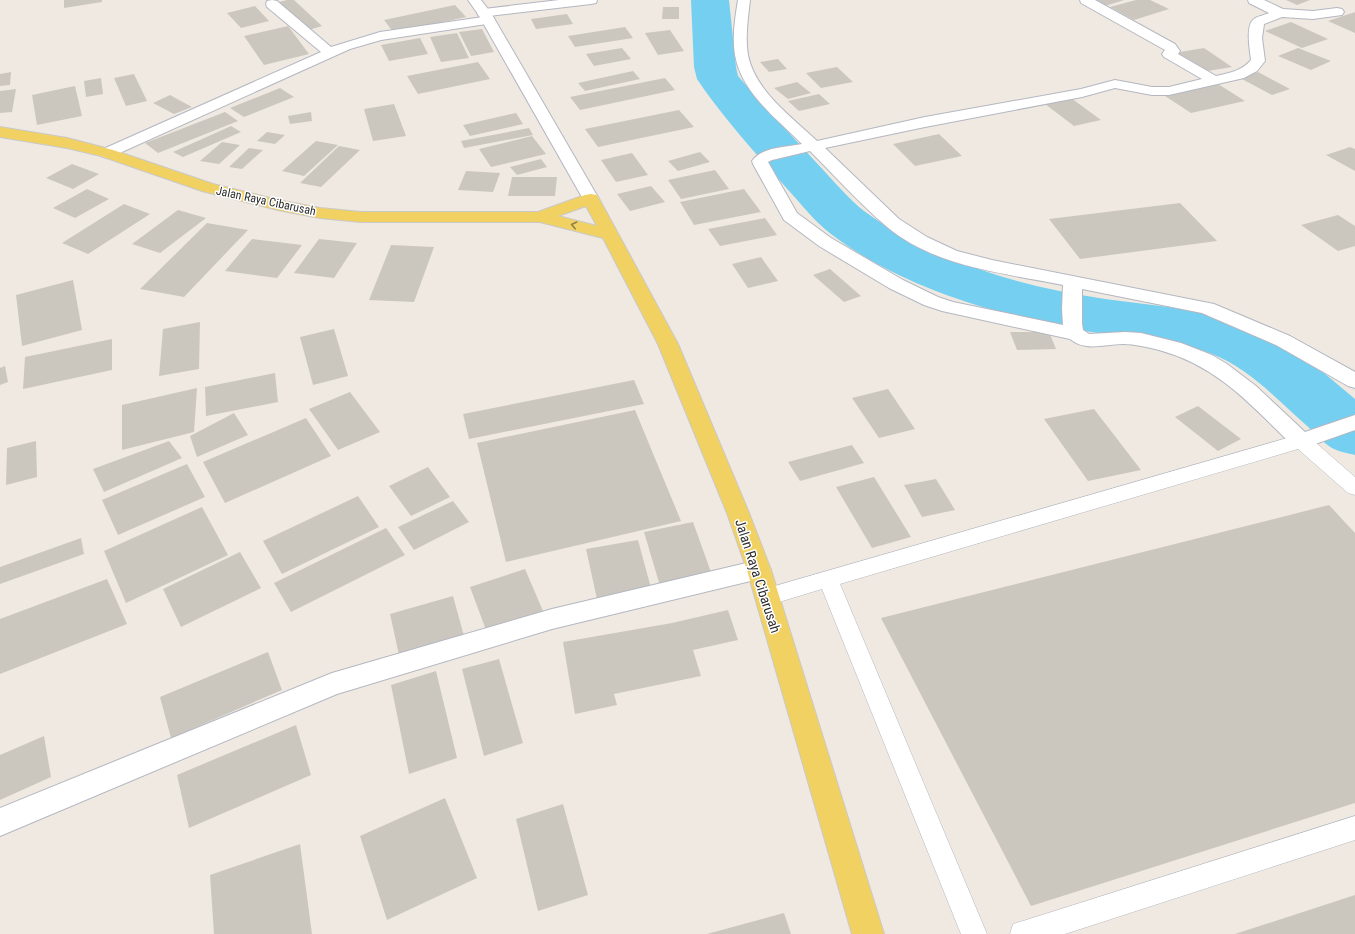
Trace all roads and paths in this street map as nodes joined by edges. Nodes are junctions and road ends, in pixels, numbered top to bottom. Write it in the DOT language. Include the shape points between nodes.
graph roads {
  1 [pos="474,0"];
  2 [pos="590,0"];
  3 [pos="744,0"];
  4 [pos="1086,0"];
  5 [pos="1254,0"];
  6 [pos="272,4"];
  7 [pos="1337,12"];
  8 [pos="1280,13"];
  9 [pos="486,16"];
  10 [pos="329,52"];
  11 [pos="1215,81"];
  12 [pos="0,132"];
  13 [pos="814,146"];
  14 [pos="107,153"];
  15 [pos="591,199"];
  16 [pos="540,217"];
  17 [pos="608,234"];
  18 [pos="1072,287"];
  19 [pos="1074,332"];
  20 [pos="1355,381"];
  21 [pos="1355,422"];
  22 [pos="1302,441"];
  23 [pos="1355,488"];
  24 [pos="759,570"];
  25 [pos="828,579"];
  26 [pos="766,597"];
  27 [pos="0,822"];
  28 [pos="1355,828"];
  29 [pos="868,934"];
  30 [pos="974,934"];
  31 [pos="1023,934"];
  1 -- 9 [label="street"];
  2 -- 9 [label="street"];
  3 -- 13 [label="street" via="740,51 748,75 762,96"];
  4 -- 11 [label="street" via="1170,47 1173,51 1169,54"];
  5 -- 8 [label="street"];
  6 -- 10 [label="street"];
  7 -- 8 [label="street" via="1313,15"];
  8 -- 11 [label="street" via="1258,22 1255,38 1258,61 1252,68 1239,75"];
  9 -- 10 [label="street" via="380,36"];
  9 -- 15 [label="street"];
  10 -- 14 [label="street"];
  11 -- 13 [label="street" via="1169,91 1140,90 1115,84 1082,93 925,122"];
  12 -- 14 [label="main road, Jalan Raya Cibarusah" via="67,143"];
  13 -- 18 [label="street" via="893,224 921,241 951,254"];
  13 -- 19 [label="street" via="763,157 760,161 790,216 825,242 896,284 931,301"];
  14 -- 16 [label="main road, Jalan Raya Cibarusah" via="208,188 320,212 361,217"];
  15 -- 16 [label="main road, Jalan Raya Cibarusah"];
  15 -- 17 [label="main road, Jalan Raya Cibarusah"];
  17 -- 16 [label="main road, Jalan Raya Cibarusah, one-way"];
  17 -- 24 [label="main road, Jalan Raya Cibarusah" via="668,344"];
  18 -- 19 [label="street"];
  18 -- 20 [label="street" via="1170,299 1214,310 1283,339"];
  19 -- 22 [label="street" via="1086,340 1144,340 1192,354 1218,367"];
  21 -- 22 [label="street"];
  22 -- 23 [label="lane"];
  22 -- 25 [label="lane"];
  24 -- 26 [label="main road, Jalan Raya Cibarusah"];
  24 -- 27 [label="street" via="552,619 332,684"];
  25 -- 26 [label="lane"];
  25 -- 30 [label="lane"];
  26 -- 29 [label="main road, Jalan Raya Cibarusah"];
  28 -- 31 [label="lane"];
}
